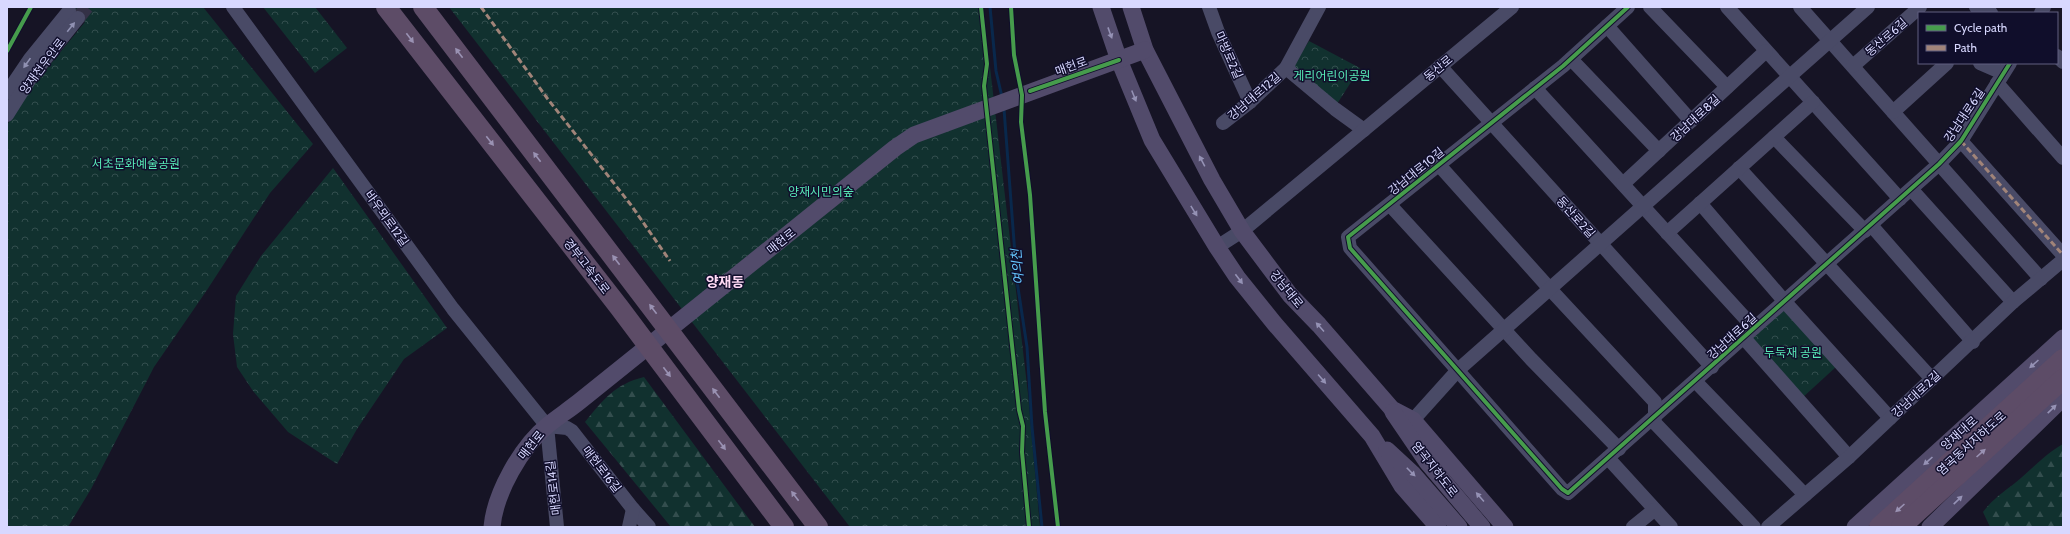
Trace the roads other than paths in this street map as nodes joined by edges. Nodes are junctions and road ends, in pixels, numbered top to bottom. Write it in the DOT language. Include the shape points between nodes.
graph roads {
  1 [pos="233,7"];
  2 [pos="386,7"];
  3 [pos="423,7"];
  4 [pos="1100,7"];
  5 [pos="1131,7"];
  6 [pos="1210,7"];
  7 [pos="1319,7"];
  8 [pos="1512,7"];
  9 [pos="1628,7"];
  10 [pos="1650,7"];
  11 [pos="1727,7"];
  12 [pos="1800,7"];
  13 [pos="1868,7"];
  14 [pos="1920,7"];
  15 [pos="1976,7"];
  16 [pos="1988,12"];
  17 [pos="1607,26"];
  18 [pos="1830,41"];
  19 [pos="1145,50"];
  20 [pos="1766,51"];
  21 [pos="1571,59"];
  22 [pos="1119,60"];
  23 [pos="1945,64"];
  24 [pos="1982,64"];
  25 [pos="1440,66"];
  26 [pos="1853,66"];
  27 [pos="1286,68"];
  28 [pos="2003,73"];
  29 [pos="1790,77"];
  30 [pos="1536,88"];
  31 [pos="1727,88"];
  32 [pos="7,92"];
  33 [pos="1250,102"];
  34 [pos="1813,102"];
  35 [pos="1893,112"];
  36 [pos="7,115"];
  37 [pos="1691,121"];
  38 [pos="1491,122"];
  39 [pos="1223,123"];
  40 [pos="1364,130"];
  41 [pos="1774,137"];
  42 [pos="1961,141"];
  43 [pos="1659,150"];
  44 [pos="2063,158"];
  45 [pos="1939,164"];
  46 [pos="1439,165"];
  47 [pos="1739,168"];
  48 [pos="1623,184"];
  49 [pos="1912,190"];
  50 [pos="1900,199"];
  51 [pos="1700,203"];
  52 [pos="1390,205"];
  53 [pos="1644,207"];
  54 [pos="1868,228"];
  55 [pos="1242,231"];
  56 [pos="1667,233"];
  57 [pos="1601,245"];
  58 [pos="1217,247"];
  59 [pos="2063,255"];
  60 [pos="2063,260"];
  61 [pos="1826,265"];
  62 [pos="2041,279"];
  63 [pos="1550,289"];
  64 [pos="1785,302"];
  65 [pos="2013,302"];
  66 [pos="1754,328"];
  67 [pos="1505,329"];
  68 [pos="1744,338"];
  69 [pos="2063,338"];
  70 [pos="1973,342"];
  71 [pos="2063,359"];
  72 [pos="1712,367"];
  73 [pos="1458,370"];
  74 [pos="1932,379"];
  75 [pos="2063,379"];
  76 [pos="1696,382"];
  77 [pos="2063,398"];
  78 [pos="1392,409"];
  79 [pos="1654,418"];
  80 [pos="1890,418"];
  81 [pos="1413,420"];
  82 [pos="547,426"];
  83 [pos="1372,436"];
  84 [pos="1619,448"];
  85 [pos="1849,457"];
  86 [pos="1608,458"];
  87 [pos="1805,495"];
  88 [pos="633,509"];
  89 [pos="1654,510"];
  90 [pos="492,527"];
  91 [pos="557,527"];
  92 [pos="629,527"];
  93 [pos="649,527"];
  94 [pos="784,527"];
  95 [pos="818,527"];
  96 [pos="1438,527"];
  97 [pos="1459,527"];
  98 [pos="1482,527"];
  99 [pos="1505,527"];
  100 [pos="1633,527"];
  101 [pos="1671,527"];
  102 [pos="1754,527"];
  103 [pos="1768,527"];
  104 [pos="1855,527"];
  105 [pos="1879,527"];
  106 [pos="1901,527"];
  107 [pos="1930,527"];
  1 -- 82 [label="street, 바우뫼로12길" via="453,309"];
  2 -- 94 [label="highway, 경부고속도로, one-way" via="619,307"];
  95 -- 3 [label="highway, one-way"];
  4 -- 22 [label="main road, one-way"];
  5 -- 19 [label="main road, 강남대로"];
  6 -- 33 [label="street, 마방로2길" via="1218,32"];
  7 -- 27 [label="street, 강남대로12길"];
  8 -- 25 [label="street, 동산로"];
  9 -- 17 [label="street, 강남대로10길"];
  10 -- 31 [label="street"];
  11 -- 20 [label="street"];
  12 -- 18 [label="street"];
  13 -- 18 [label="street"];
  14 -- 26 [label="street, 동산로6길"];
  15 -- 16 [label="street"];
  17 -- 21 [label="street, 강남대로10길"];
  17 -- 37 [label="street"];
  18 -- 26 [label="street"];
  18 -- 29 [label="street"];
  19 -- 22 [label="main road, 매헌로"];
  55 -- 19 [label="main road, 강남대로, one-way" via="1212,180"];
  20 -- 29 [label="street"];
  20 -- 31 [label="street, 강남대로8길"];
  21 -- 30 [label="street, 강남대로10길"];
  21 -- 43 [label="street"];
  22 -- 58 [label="main road, one-way" via="1152,140"];
  22 -- 82 [label="main road, 매헌로" via="914,135"];
  23 -- 35 [label="street"];
  24 -- 28 [label="street"];
  25 -- 38 [label="street, 동산로2길"];
  25 -- 40 [label="street, 동산로"];
  26 -- 35 [label="street"];
  27 -- 33 [label="street, 강남대로12길"];
  27 -- 40 [label="street"];
  28 -- 42 [label="street, 강남대로6길"];
  28 -- 44 [label="street, 강남대로6길"];
  29 -- 34 [label="street"];
  29 -- 53 [label="street"];
  30 -- 38 [label="street, 강남대로10길"];
  30 -- 48 [label="street"];
  31 -- 37 [label="street, 강남대로8길"];
  36 -- 32 [label="street, 양재천우안로, one-way" via="73,14 30,59"];
  33 -- 39 [label="street, 강남대로12길"];
  34 -- 41 [label="street"];
  34 -- 50 [label="street"];
  35 -- 45 [label="street"];
  37 -- 43 [label="street, 강남대로8길"];
  38 -- 46 [label="street, 강남대로10길"];
  38 -- 57 [label="street, 동산로2길"];
  40 -- 55 [label="street, 동산로"];
  41 -- 47 [label="street"];
  41 -- 54 [label="street"];
  42 -- 45 [label="street, 강남대로6길"];
  42 -- 59 [label="street, 강남대로6길"];
  43 -- 48 [label="street, 강남대로8길"];
  45 -- 49 [label="street, 강남대로6길"];
  45 -- 62 [label="street"];
  46 -- 52 [label="street, 강남대로10길"];
  46 -- 63 [label="street"];
  47 -- 51 [label="street"];
  47 -- 61 [label="street"];
  48 -- 53 [label="street"];
  49 -- 50 [label="street, 강남대로6길"];
  49 -- 65 [label="street"];
  50 -- 54 [label="street, 강남대로6길"];
  51 -- 56 [label="street"];
  51 -- 64 [label="street"];
  52 -- 67 [label="street"];
  52 -- 73 [label="street, 강남대로10길" via="1348,238 1350,248"];
  53 -- 56 [label="street"];
  53 -- 57 [label="street"];
  54 -- 61 [label="street, 강남대로6길"];
  54 -- 70 [label="street"];
  55 -- 58 [label="street, 동산로"];
  78 -- 55 [label="main road, 강남대로, one-way" via="1319,325 1290,296"];
  56 -- 66 [label="street"];
  57 -- 63 [label="street"];
  57 -- 72 [label="street, 동산로2길"];
  58 -- 83 [label="main road, one-way" via="1274,323"];
  60 -- 62 [label="street, 강남대로2길"];
  61 -- 64 [label="street, 강남대로6길"];
  61 -- 74 [label="street"];
  62 -- 65 [label="street, 강남대로2길"];
  63 -- 67 [label="street"];
  63 -- 79 [label="street" via="1655,402"];
  64 -- 66 [label="street, 강남대로6길"];
  64 -- 80 [label="street"];
  65 -- 70 [label="street, 강남대로2길"];
  66 -- 68 [label="street, 강남대로6길"];
  67 -- 73 [label="street"];
  67 -- 84 [label="street"];
  68 -- 72 [label="street, 강남대로6길"];
  68 -- 85 [label="street, 강남대로6길"];
  69 -- 104 [label="main road, 양재대로, one-way"];
  70 -- 74 [label="street, 강남대로2길"];
  71 -- 105 [label="highway, 염곡동서지하도로, one-way"];
  72 -- 76 [label="street, 강남대로6길"];
  73 -- 81 [label="street"];
  73 -- 86 [label="street, 강남대로6길" via="1568,493"];
  74 -- 80 [label="street, 강남대로2길"];
  106 -- 75 [label="highway, 염곡동서지하도로, one-way"];
  76 -- 79 [label="street, 강남대로6길"];
  76 -- 87 [label="street"];
  107 -- 77 [label="main road, one-way"];
  78 -- 81 [label="main road, 강남대로"];
  78 -- 98 [label="main road, 염곡지하도로" via="1427,462"];
  79 -- 84 [label="street, 강남대로6길"];
  79 -- 102 [label="street"];
  80 -- 85 [label="street, 강남대로2길"];
  99 -- 81 [label="main road, 강남대로, one-way"];
  82 -- 88 [label="street, 매헌로16길" via="572,430"];
  82 -- 90 [label="main road, 매헌로" via="520,456 504,486"];
  82 -- 91 [label="street, 매헌로14길"];
  83 -- 96 [label="main road" via="1402,486"];
  83 -- 97 [label="main road, 염곡지하도로, one-way" via="1413,474"];
  84 -- 86 [label="street, 강남대로6길"];
  85 -- 87 [label="street, 강남대로2길"];
  86 -- 89 [label="street"];
  87 -- 103 [label="street, 강남대로2길"];
  88 -- 92 [label="street"];
  88 -- 93 [label="street, 매헌로16길"];
  89 -- 100 [label="street"];
  89 -- 101 [label="street"];
}
